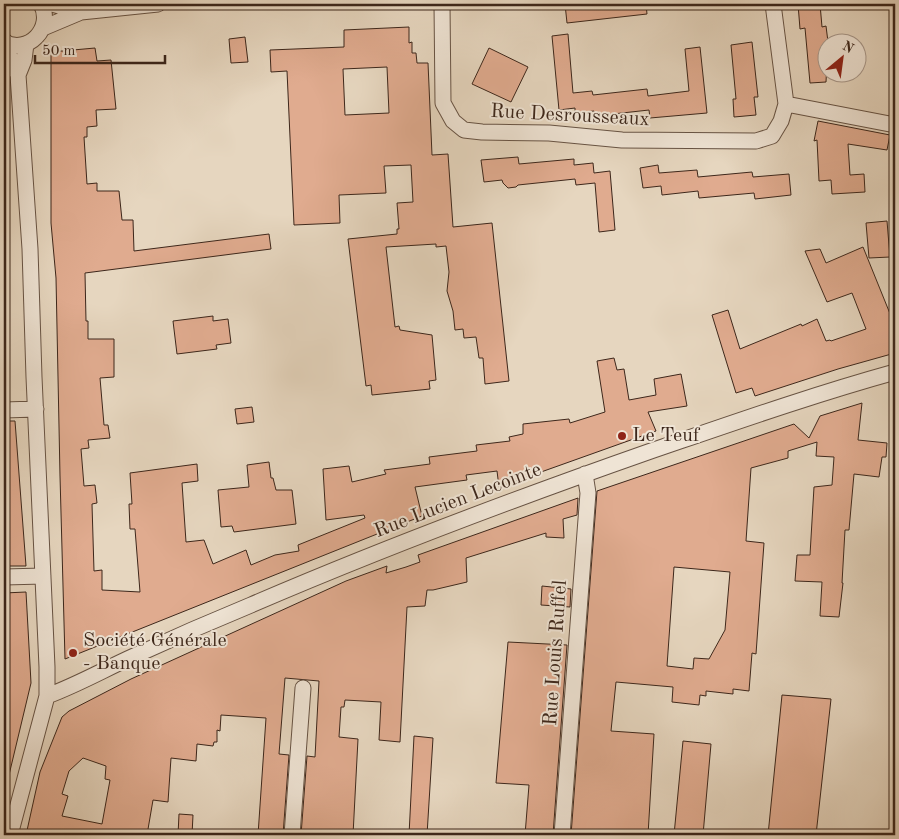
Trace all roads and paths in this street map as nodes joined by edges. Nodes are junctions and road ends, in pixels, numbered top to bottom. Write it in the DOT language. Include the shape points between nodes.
graph roads {
  1 [pos="41,4"];
  2 [pos="52,4"];
  3 [pos="158,4"];
  4 [pos="442,4"];
  5 [pos="773,4"];
  6 [pos="81,12"];
  7 [pos="43,28"];
  8 [pos="5,42"];
  9 [pos="26,44"];
  10 [pos="18,75"];
  11 [pos="786,104"];
  12 [pos="895,124"];
  13 [pos="895,372"];
  14 [pos="36,408"];
  15 [pos="4,410"];
  16 [pos="585,474"];
  17 [pos="42,576"];
  18 [pos="4,577"];
  19 [pos="303,688"];
  20 [pos="47,696"];
  21 [pos="10,835"];
  22 [pos="292,835"];
  23 [pos="562,835"];
  1 -- 7 [label="street" via="45,18"];
  2 -- 6 [label="street"];
  3 -- 6 [label="street"];
  4 -- 11 [label="street, Rue Desrousseaux" via="443,103 453,121 464,130 622,140 756,141 772,136 781,122"];
  5 -- 11 [label="street"];
  6 -- 7 [label="street"];
  7 -- 9 [label="street"];
  8 -- 9 [label="street"];
  8 -- 10 [label="street"];
  9 -- 10 [label="street"];
  10 -- 14 [label="street" via="30,250"];
  11 -- 12 [label="street"];
  13 -- 16 [label="street, Rue Lucien Lecointe" via="814,396"];
  14 -- 15 [label="street"];
  14 -- 17 [label="street"];
  16 -- 20 [label="street, Rue Lucien Lecointe" via="391,547 243,608"];
  16 -- 23 [label="street, Rue Louis Ruffel" via="588,493"];
  17 -- 18 [label="street"];
  17 -- 20 [label="street"];
  19 -- 22 [label="street"];
  20 -- 21 [label="street"];
}
